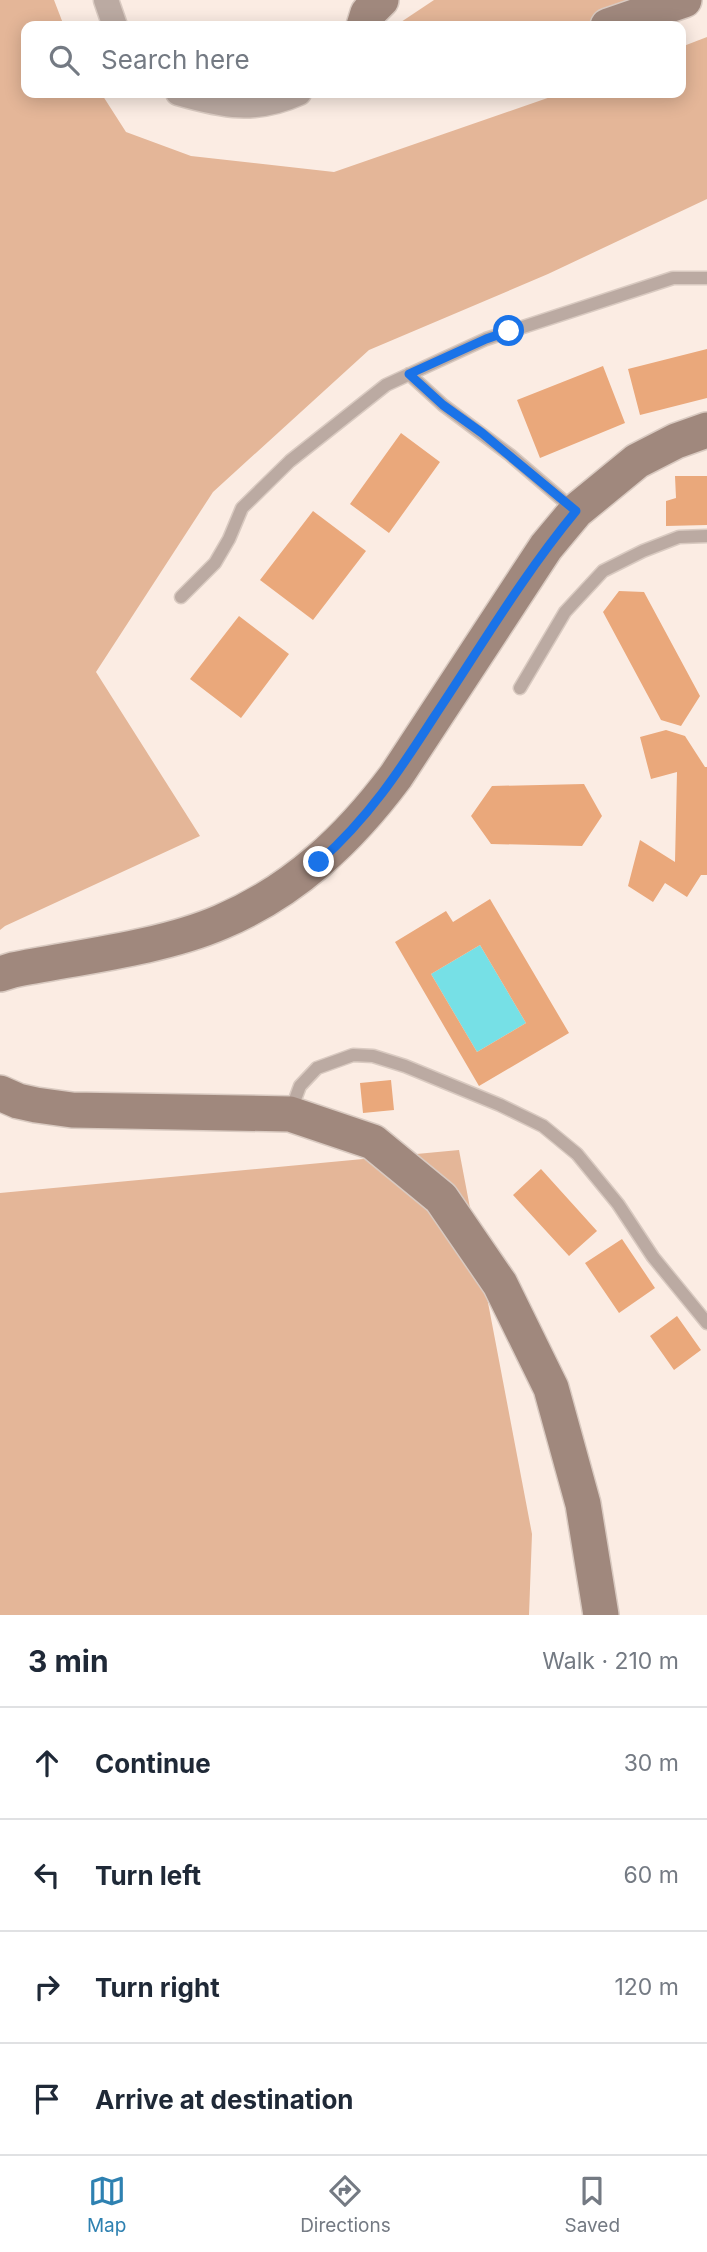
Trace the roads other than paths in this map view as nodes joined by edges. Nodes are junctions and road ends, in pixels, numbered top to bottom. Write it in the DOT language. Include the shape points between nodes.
graph roads {
  1 [pos="106,0"];
  2 [pos="381,0"];
  3 [pos="684,0"];
  4 [pos="114,21"];
  5 [pos="366,21"];
  6 [pos="623,21"];
  7 [pos="195,98"];
  8 [pos="284,98"];
  9 [pos="707,278"];
  10 [pos="409,374"];
  11 [pos="707,430"];
  12 [pos="576,511"];
  13 [pos="707,536"];
  14 [pos="181,597"];
  15 [pos="520,688"];
  16 [pos="0,974"];
  17 [pos="0,1093"];
  18 [pos="290,1114"];
  19 [pos="707,1323"];
  20 [pos="601,1615"];
  1 -- 4 [label="street"];
  2 -- 5 [label="street"];
  3 -- 6 [label="street"];
  7 -- 8 [label="street" via="261,106"];
  9 -- 10 [label="lane" via="673,278 486,339"];
  10 -- 12 [label="lane"];
  10 -- 14 [label="lane" via="386,385 280,470 242,508 215,563"];
  11 -- 12 [label="street" via="637,461"];
  12 -- 16 [label="street" via="546,547 396,776 373,807 319,862 288,886 220,922 184,935"];
  13 -- 15 [label="lane" via="679,537 603,571 565,612"];
  17 -- 18 [label="street" via="72,1110"];
  18 -- 19 [label="lane" via="300,1086 317,1068 352,1055 373,1056 543,1126 577,1154"];
  18 -- 20 [label="street" via="373,1142 441,1198 499,1284 551,1388 583,1504"];
}
